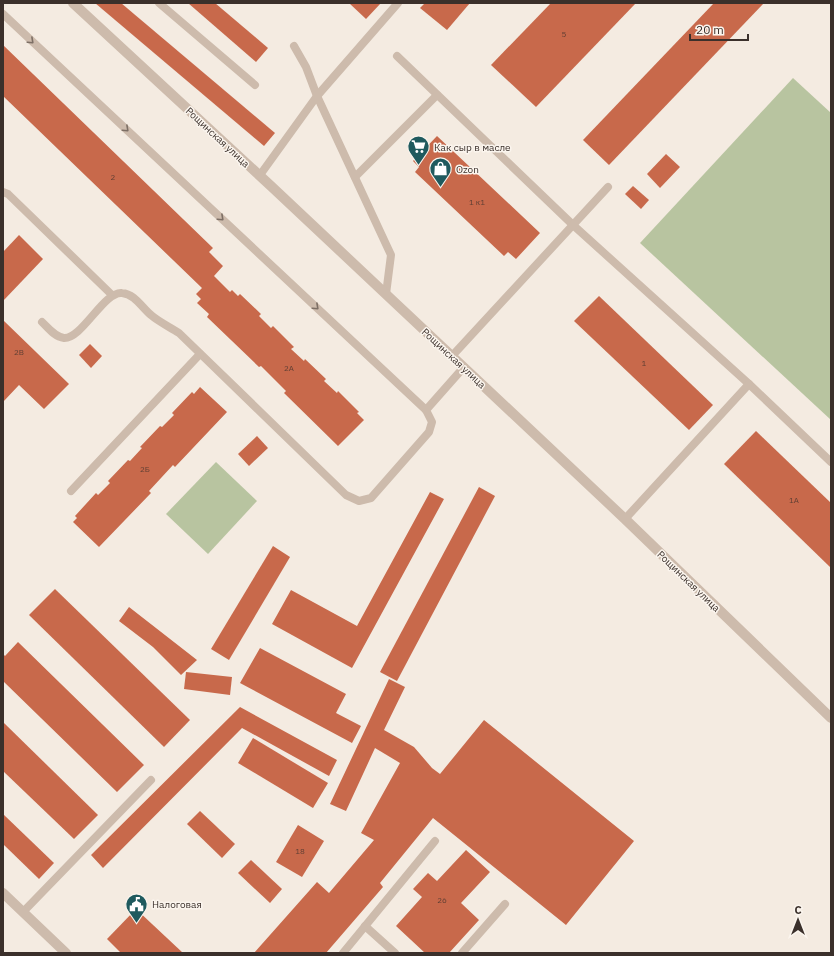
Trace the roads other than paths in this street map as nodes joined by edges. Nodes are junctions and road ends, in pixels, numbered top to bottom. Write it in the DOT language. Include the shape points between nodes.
graph roads {
  1 [pos="73,3"];
  2 [pos="159,3"];
  3 [pos="398,3"];
  4 [pos="3,14"];
  5 [pos="294,46"];
  6 [pos="397,56"];
  7 [pos="255,85"];
  8 [pos="437,95"];
  9 [pos="318,96"];
  10 [pos="260,175"];
  11 [pos="355,177"];
  12 [pos="608,187"];
  13 [pos="3,192"];
  14 [pos="573,225"];
  15 [pos="386,294"];
  16 [pos="112,296"];
  17 [pos="42,322"];
  18 [pos="200,354"];
  19 [pos="452,356"];
  20 [pos="464,367"];
  21 [pos="749,384"];
  22 [pos="426,410"];
  23 [pos="831,462"];
  24 [pos="71,491"];
  25 [pos="625,518"];
  26 [pos="831,718"];
  27 [pos="150,780"];
  28 [pos="435,841"];
  29 [pos="3,893"];
  30 [pos="505,904"];
  31 [pos="23,912"];
  32 [pos="365,926"];
  33 [pos="66,953"];
  34 [pos="343,953"];
  35 [pos="395,953"];
  36 [pos="462,953"];
  1 -- 10 [label="street, Рощинская улица"];
  2 -- 7 [label="lane"];
  3 -- 9 [label="lane"];
  4 -- 22 [label="lane, one-way"];
  5 -- 9 [label="lane"];
  6 -- 8 [label="lane"];
  8 -- 11 [label="lane"];
  8 -- 14 [label="lane"];
  9 -- 10 [label="lane"];
  9 -- 11 [label="lane"];
  10 -- 15 [label="street, Рощинская улица"];
  11 -- 15 [label="lane" via="391,255"];
  12 -- 14 [label="lane"];
  13 -- 16 [label="lane" via="8,194"];
  14 -- 19 [label="lane"];
  14 -- 21 [label="lane"];
  15 -- 19 [label="street, Рощинская улица"];
  16 -- 17 [label="lane" via="74,335 64,338 55,335"];
  16 -- 18 [label="lane" via="121,292 130,295 151,315 179,333"];
  18 -- 22 [label="lane" via="346,495 359,501 371,498 429,432 432,422"];
  18 -- 24 [label="lane"];
  19 -- 20 [label="street, Рощинская улица"];
  20 -- 22 [label="lane"];
  20 -- 25 [label="street, Рощинская улица"];
  21 -- 23 [label="lane"];
  21 -- 25 [label="lane"];
  25 -- 26 [label="street, Рощинская улица"];
  27 -- 31 [label="lane"];
  28 -- 32 [label="lane"];
  29 -- 31 [label="street"];
  30 -- 36 [label="lane"];
  31 -- 33 [label="street"];
  32 -- 34 [label="lane"];
  32 -- 35 [label="lane"];
}
